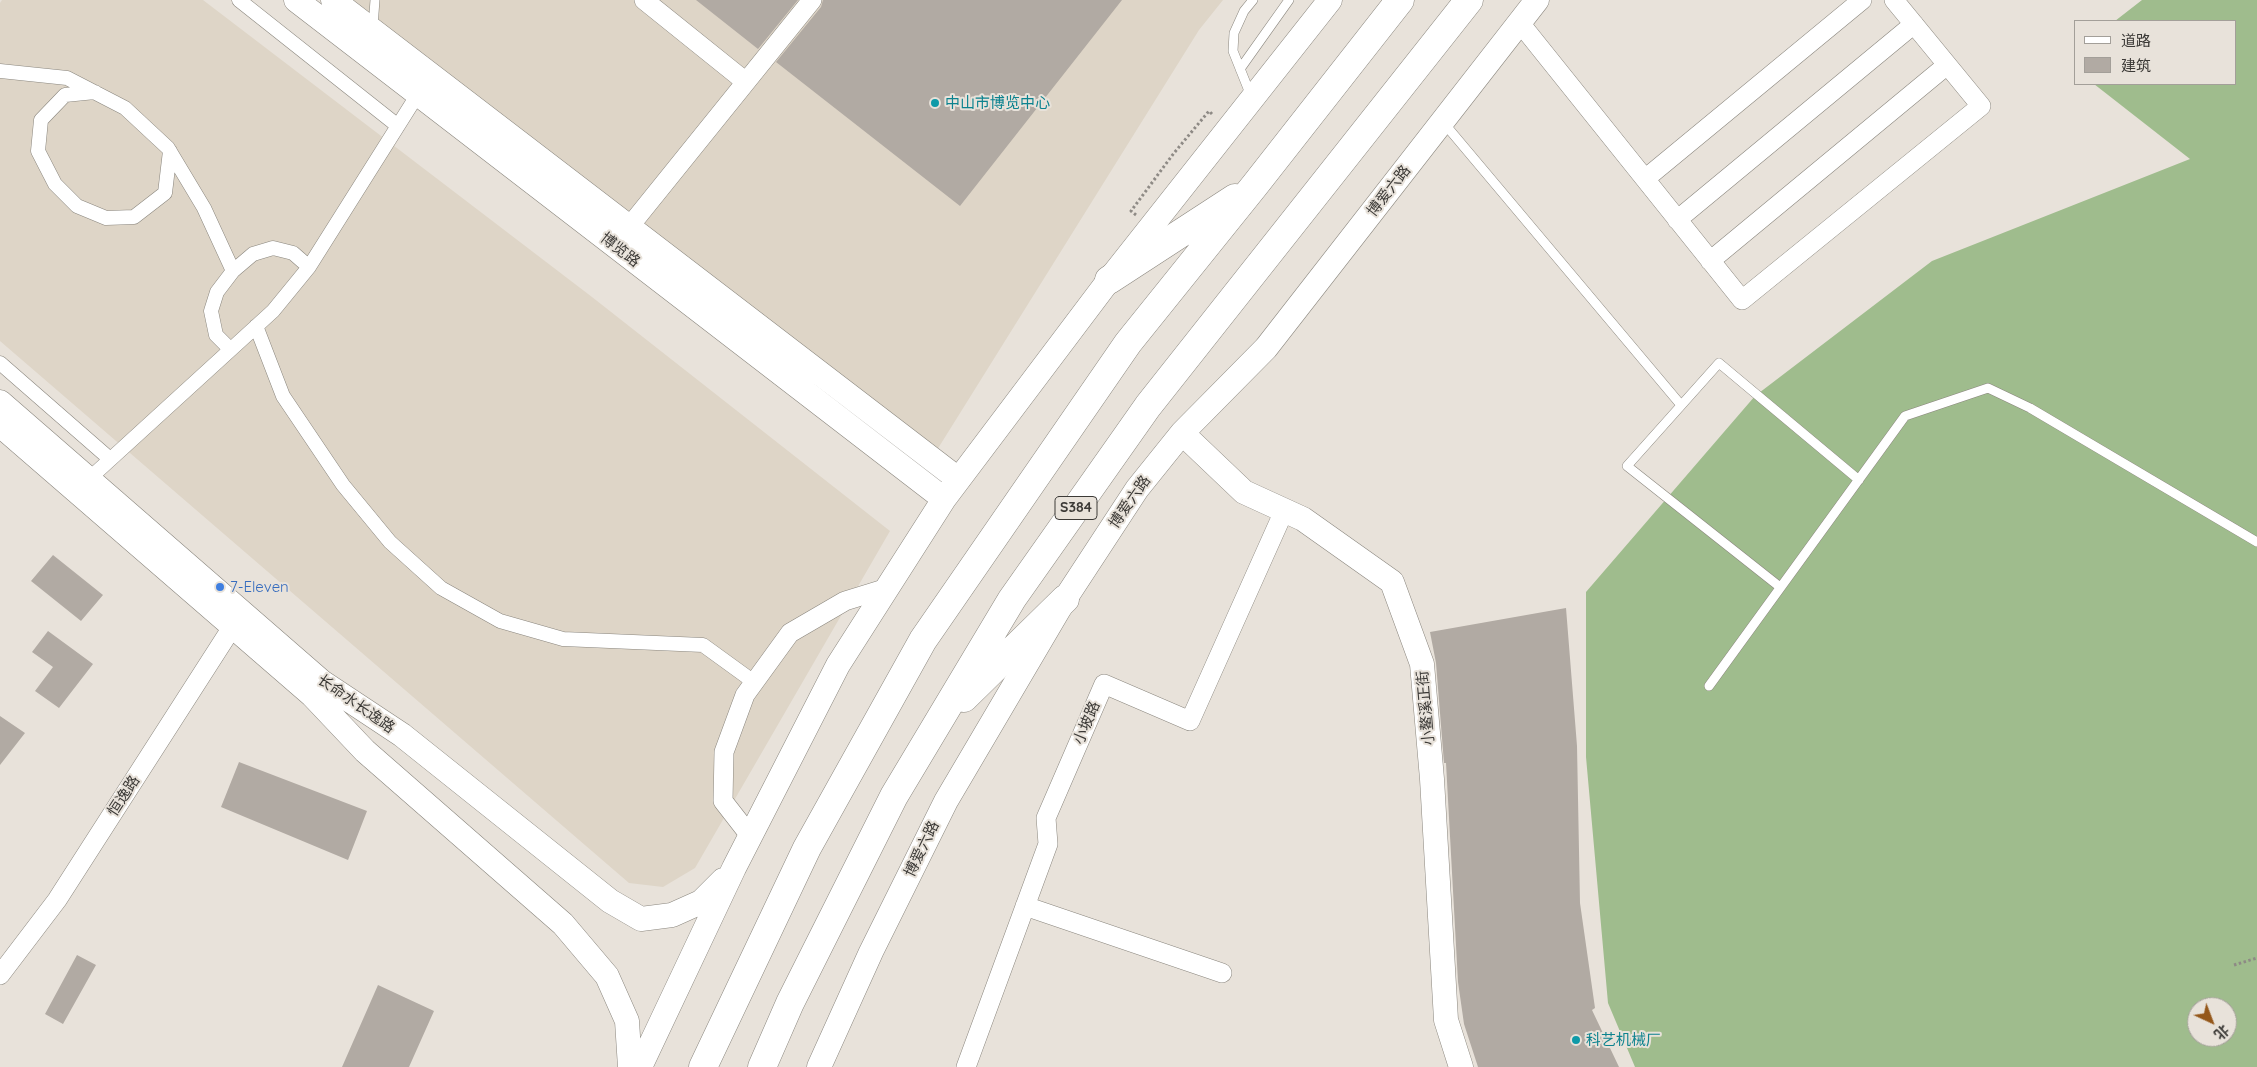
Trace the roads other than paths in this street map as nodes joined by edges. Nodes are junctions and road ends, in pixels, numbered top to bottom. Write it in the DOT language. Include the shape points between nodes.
graph roads {
  1 [pos="239,0"];
  2 [pos="296,0"];
  3 [pos="333,0"];
  4 [pos="375,0"];
  5 [pos="644,0"];
  6 [pos="812,0"];
  7 [pos="1253,0"];
  8 [pos="1289,0"];
  9 [pos="1330,0"];
  10 [pos="1400,0"];
  11 [pos="1469,0"];
  12 [pos="1536,0"];
  13 [pos="1862,0"];
  14 [pos="1894,0"];
  15 [pos="1520,23"];
  16 [pos="1914,24"];
  17 [pos="366,39"];
  18 [pos="1948,65"];
  19 [pos="1240,69"];
  20 [pos="0,71"];
  21 [pos="746,82"];
  22 [pos="95,92"];
  23 [pos="418,94"];
  24 [pos="1252,99"];
  25 [pos="1443,122"];
  26 [pos="398,126"];
  27 [pos="170,151"];
  28 [pos="1645,179"];
  29 [pos="1255,185"];
  30 [pos="1677,220"];
  31 [pos="629,227"];
  32 [pos="1710,261"];
  33 [pos="309,267"];
  34 [pos="233,271"];
  35 [pos="1109,280"];
  36 [pos="256,326"];
  37 [pos="230,349"];
  38 [pos="0,363"];
  39 [pos="0,402"];
  40 [pos="1681,405"];
  41 [pos="0,425"];
  42 [pos="1182,433"];
  43 [pos="110,459"];
  44 [pos="90,478"];
  45 [pos="958,479"];
  46 [pos="1859,480"];
  47 [pos="944,499"];
  48 [pos="1284,511"];
  49 [pos="2257,542"];
  50 [pos="1780,587"];
  51 [pos="887,588"];
  52 [pos="1065,599"];
  53 [pos="237,619"];
  54 [pos="754,682"];
  55 [pos="1708,686"];
  56 [pos="936,725"];
  57 [pos="751,837"];
  58 [pos="734,868"];
  59 [pos="1025,906"];
  60 [pos="1222,973"];
  61 [pos="0,975"];
  62 [pos="630,1067"];
  63 [pos="640,1067"];
  64 [pos="703,1067"];
  65 [pos="762,1067"];
  66 [pos="818,1067"];
  67 [pos="966,1067"];
  68 [pos="1461,1067"];
  1 -- 26 [label="street"];
  2 -- 17 [label="street, 博览路"];
  3 -- 17 [label="street, 博览路"];
  4 -- 17 [label="lane"];
  5 -- 21 [label="street"];
  6 -- 21 [label="street"];
  7 -- 19 [label="lane" via="1234,33 1233,51"];
  8 -- 19 [label="lane"];
  9 -- 24 [label="street"];
  10 -- 29 [label="highway"];
  11 -- 56 [label="highway, S384" via="1148,406 1012,599"];
  12 -- 15 [label="street, 博爱六路"];
  13 -- 28 [label="street"];
  14 -- 16 [label="street"];
  15 -- 25 [label="street, 博爱六路"];
  15 -- 28 [label="street"];
  16 -- 18 [label="street"];
  16 -- 30 [label="street"];
  17 -- 23 [label="street, 博览路"];
  17 -- 31 [label="street, 博览路"];
  18 -- 32 [label="street"];
  18 -- 32 [label="street" via="1981,106 1742,300"];
  19 -- 24 [label="lane"];
  20 -- 22 [label="street" via="67,78"];
  21 -- 31 [label="street"];
  22 -- 27 [label="street" via="125,108"];
  22 -- 27 [label="street" via="65,95 41,120 38,151 55,184 76,206 106,218 134,217 165,193"];
  23 -- 26 [label="street"];
  23 -- 47 [label="street, 博览路"];
  24 -- 35 [label="street"];
  25 -- 40 [label="lane"];
  25 -- 42 [label="street, 博爱六路" via="1266,348"];
  26 -- 33 [label="street"];
  27 -- 34 [label="street" via="204,208"];
  28 -- 30 [label="street"];
  29 -- 35 [label="highway"];
  29 -- 64 [label="highway" via="1128,343 923,640 807,848"];
  30 -- 32 [label="street"];
  31 -- 45 [label="street, 博览路"];
  33 -- 34 [label="street" via="293,253 272,248 253,254"];
  33 -- 36 [label="street" via="273,311"];
  34 -- 37 [label="street" via="217,292 211,311 216,335"];
  35 -- 45 [label="street"];
  36 -- 37 [label="street"];
  36 -- 54 [label="street" via="283,396 343,485 390,542 441,588 500,621 564,639 703,645"];
  37 -- 43 [label="street"];
  38 -- 43 [label="street"];
  39 -- 44 [label="street, 长命水长逸路"];
  40 -- 46 [label="lane" via="1718,363"];
  40 -- 50 [label="lane" via="1627,466"];
  41 -- 53 [label="street, 长命水长逸路"];
  42 -- 48 [label="street, 小鳌溪正街" via="1244,492"];
  42 -- 52 [label="street, 博爱六路" via="1137,489"];
  43 -- 44 [label="street"];
  44 -- 53 [label="street, 长命水长逸路"];
  45 -- 47 [label="street"];
  46 -- 49 [label="lane" via="1904,416 1988,388 2030,408"];
  46 -- 50 [label="lane"];
  47 -- 51 [label="street"];
  48 -- 59 [label="street, 小坡路" via="1190,721 1104,684 1046,818 1048,844"];
  48 -- 68 [label="street, 小鳌溪正街" via="1303,519 1392,582 1422,664 1446,1020"];
  50 -- 55 [label="lane"];
  51 -- 54 [label="street" via="845,601 790,633"];
  51 -- 57 [label="street" via="838,665"];
  52 -- 56 [label="highway"];
  52 -- 66 [label="street, 博爱六路" via="946,801"];
  53 -- 58 [label="street, 长命水长逸路" via="322,682 402,735 610,901 641,919 672,915 701,902"];
  53 -- 61 [label="street, 恒逸路" via="57,900"];
  53 -- 62 [label="street, 长命水长逸路" via="365,751 563,924 607,976 628,1020"];
  54 -- 57 [label="street" via="745,694 724,752 723,801"];
  56 -- 65 [label="highway, S384" via="894,796 790,1003"];
  57 -- 58 [label="street"];
  58 -- 63 [label="street"];
  59 -- 60 [label="street"];
  59 -- 67 [label="street, 小坡路"];
}
